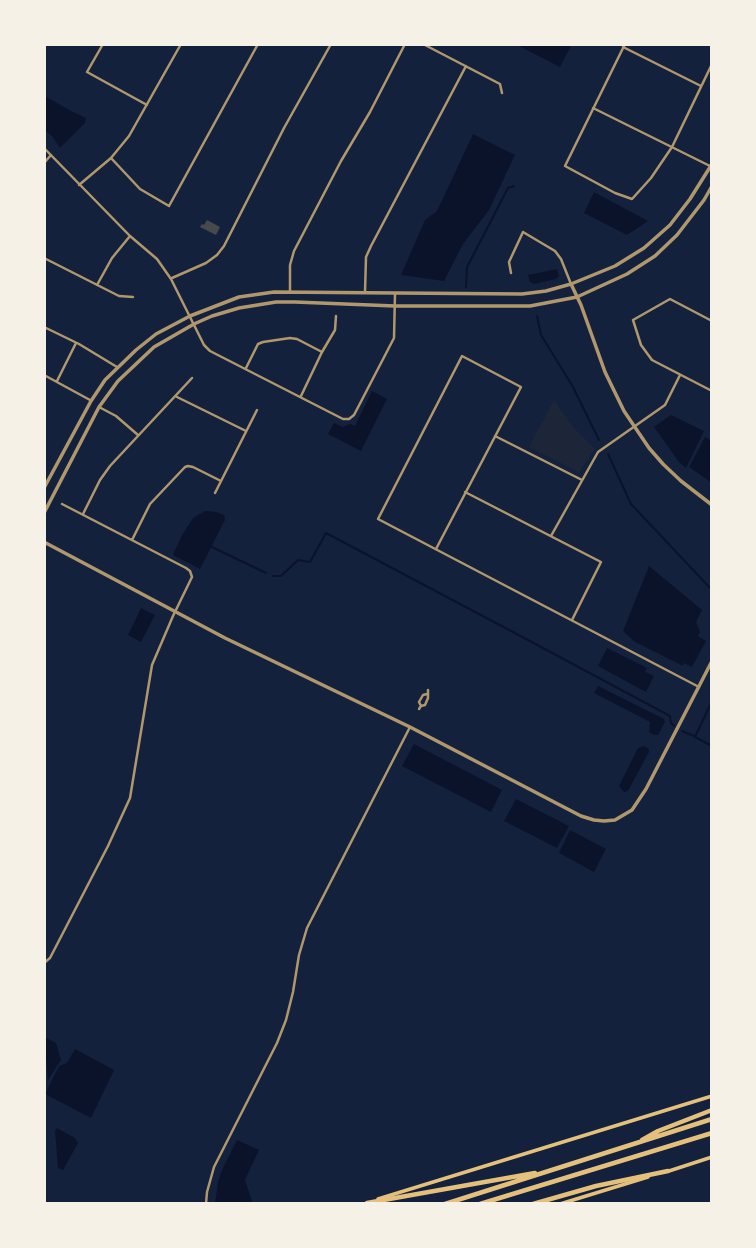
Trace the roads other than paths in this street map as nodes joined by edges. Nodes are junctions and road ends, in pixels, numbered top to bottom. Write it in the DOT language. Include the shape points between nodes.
graph roads {
  1 [pos="103,44"];
  2 [pos="181,44"];
  3 [pos="258,44"];
  4 [pos="331,44"];
  5 [pos="405,44"];
  6 [pos="424,44"];
  7 [pos="624,46"];
  8 [pos="712,64"];
  9 [pos="466,66"];
  10 [pos="701,86"];
  11 [pos="502,93"];
  12 [pos="147,105"];
  13 [pos="593,108"];
  14 [pos="672,147"];
  15 [pos="44,148"];
  16 [pos="51,155"];
  17 [pos="111,158"];
  18 [pos="44,163"];
  19 [pos="712,166"];
  20 [pos="79,185"];
  21 [pos="712,186"];
  22 [pos="130,236"];
  23 [pos="44,258"];
  24 [pos="511,273"];
  25 [pos="171,279"];
  26 [pos="572,284"];
  27 [pos="97,285"];
  28 [pos="290,291"];
  29 [pos="365,292"];
  30 [pos="395,294"];
  31 [pos="133,297"];
  32 [pos="577,297"];
  33 [pos="395,306"];
  34 [pos="190,316"];
  35 [pos="336,316"];
  36 [pos="712,321"];
  37 [pos="194,324"];
  38 [pos="44,327"];
  39 [pos="76,343"];
  40 [pos="322,352"];
  41 [pos="117,368"];
  42 [pos="246,369"];
  43 [pos="44,375"];
  44 [pos="680,375"];
  45 [pos="192,379"];
  46 [pos="56,382"];
  47 [pos="712,391"];
  48 [pos="176,396"];
  49 [pos="301,396"];
  50 [pos="91,401"];
  51 [pos="99,407"];
  52 [pos="257,410"];
  53 [pos="634,427"];
  54 [pos="246,431"];
  55 [pos="138,435"];
  56 [pos="495,436"];
  57 [pos="582,480"];
  58 [pos="221,481"];
  59 [pos="44,488"];
  60 [pos="465,492"];
  61 [pos="215,493"];
  62 [pos="61,504"];
  63 [pos="712,505"];
  64 [pos="44,513"];
  65 [pos="83,514"];
  66 [pos="551,537"];
  67 [pos="132,540"];
  68 [pos="44,542"];
  69 [pos="436,549"];
  70 [pos="174,612"];
  71 [pos="571,620"];
  72 [pos="712,661"];
  73 [pos="699,687"];
  74 [pos="427,692"];
  75 [pos="420,708"];
  76 [pos="410,727"];
  77 [pos="44,963"];
  78 [pos="712,1096"];
  79 [pos="712,1110"];
  80 [pos="712,1119"];
  81 [pos="712,1133"];
  82 [pos="631,1145"];
  83 [pos="712,1157"];
  84 [pos="546,1171"];
  85 [pos="668,1171"];
  86 [pos="365,1203"];
  87 [pos="206,1204"];
  88 [pos="445,1204"];
  89 [pos="480,1204"];
  90 [pos="533,1204"];
  91 [pos="560,1204"];
  1 -- 12 [label="street" via="87,72"];
  2 -- 12 [label="street"];
  3 -- 17 [label="street" via="169,206 140,189"];
  4 -- 25 [label="street" via="224,246 206,263"];
  5 -- 28 [label="street" via="295,251"];
  6 -- 9 [label="street"];
  7 -- 10 [label="street"];
  7 -- 13 [label="street"];
  8 -- 10 [label="street"];
  9 -- 11 [label="street" via="500,84"];
  9 -- 29 [label="street" via="366,257"];
  10 -- 14 [label="street"];
  12 -- 17 [label="street"];
  13 -- 14 [label="street"];
  13 -- 14 [label="street" via="565,166 615,193 632,199"];
  14 -- 19 [label="street"];
  15 -- 16 [label="street"];
  16 -- 18 [label="street"];
  16 -- 20 [label="street"];
  17 -- 20 [label="street"];
  19 -- 26 [label="street" via="670,225 644,248"];
  20 -- 22 [label="street"];
  21 -- 32 [label="street" via="677,235 654,256"];
  22 -- 25 [label="street" via="157,259"];
  22 -- 27 [label="street"];
  23 -- 27 [label="street"];
  24 -- 26 [label="street" via="509,262 523,232 555,251"];
  25 -- 34 [label="street"];
  26 -- 30 [label="street" via="522,294"];
  26 -- 32 [label="street"];
  27 -- 31 [label="street"];
  28 -- 29 [label="street"];
  28 -- 34 [label="street" via="239,297"];
  29 -- 30 [label="street"];
  30 -- 33 [label="street"];
  32 -- 33 [label="street" via="530,306"];
  32 -- 53 [label="street" via="614,393"];
  33 -- 37 [label="street" via="275,302"];
  33 -- 49 [label="street" via="394,338 354,415 343,419"];
  34 -- 37 [label="street"];
  34 -- 41 [label="street" via="156,334"];
  35 -- 40 [label="street" via="335,330"];
  36 -- 44 [label="street" via="670,299 633,320 646,353"];
  37 -- 42 [label="street" via="210,351"];
  37 -- 51 [label="street" via="146,354"];
  38 -- 39 [label="street"];
  39 -- 41 [label="street"];
  39 -- 46 [label="street"];
  40 -- 42 [label="street" via="296,339 263,342"];
  40 -- 49 [label="street"];
  41 -- 50 [label="street"];
  42 -- 49 [label="street"];
  43 -- 46 [label="street"];
  44 -- 47 [label="street"];
  44 -- 53 [label="street" via="665,405"];
  45 -- 48 [label="street"];
  46 -- 50 [label="street"];
  48 -- 54 [label="street"];
  48 -- 55 [label="street"];
  50 -- 51 [label="street"];
  50 -- 59 [label="street"];
  51 -- 55 [label="street"];
  51 -- 64 [label="street"];
  52 -- 54 [label="street"];
  53 -- 57 [label="street" via="598,452"];
  53 -- 63 [label="street" via="663,464"];
  54 -- 58 [label="street"];
  55 -- 65 [label="street" via="100,480"];
  56 -- 57 [label="street"];
  56 -- 60 [label="street"];
  56 -- 69 [label="street" via="520,387 462,356 379,519"];
  57 -- 66 [label="street"];
  58 -- 61 [label="street"];
  58 -- 67 [label="street" via="185,467 150,504"];
  60 -- 66 [label="street"];
  60 -- 69 [label="street"];
  62 -- 65 [label="street"];
  65 -- 67 [label="street"];
  66 -- 71 [label="street" via="601,562"];
  67 -- 70 [label="street" via="192,574"];
  68 -- 70 [label="street"];
  69 -- 71 [label="street"];
  70 -- 76 [label="street"];
  70 -- 77 [label="street" via="152,664 130,798"];
  71 -- 73 [label="street"];
  72 -- 73 [label="street"];
  73 -- 76 [label="street" via="640,798 632,810 614,820 582,816"];
  74 -- 75 [label="street"];
  76 -- 87 [label="street" via="307,928 286,1020 214,1167"];
  78 -- 86 [label="main road"];
  79 -- 82 [label="highway"];
  80 -- 82 [label="highway"];
  81 -- 89 [label="highway"];
  82 -- 84 [label="highway"];
  83 -- 85 [label="main road"];
  84 -- 86 [label="highway"];
  84 -- 88 [label="highway"];
  85 -- 90 [label="highway"];
  85 -- 91 [label="main road"];
}
